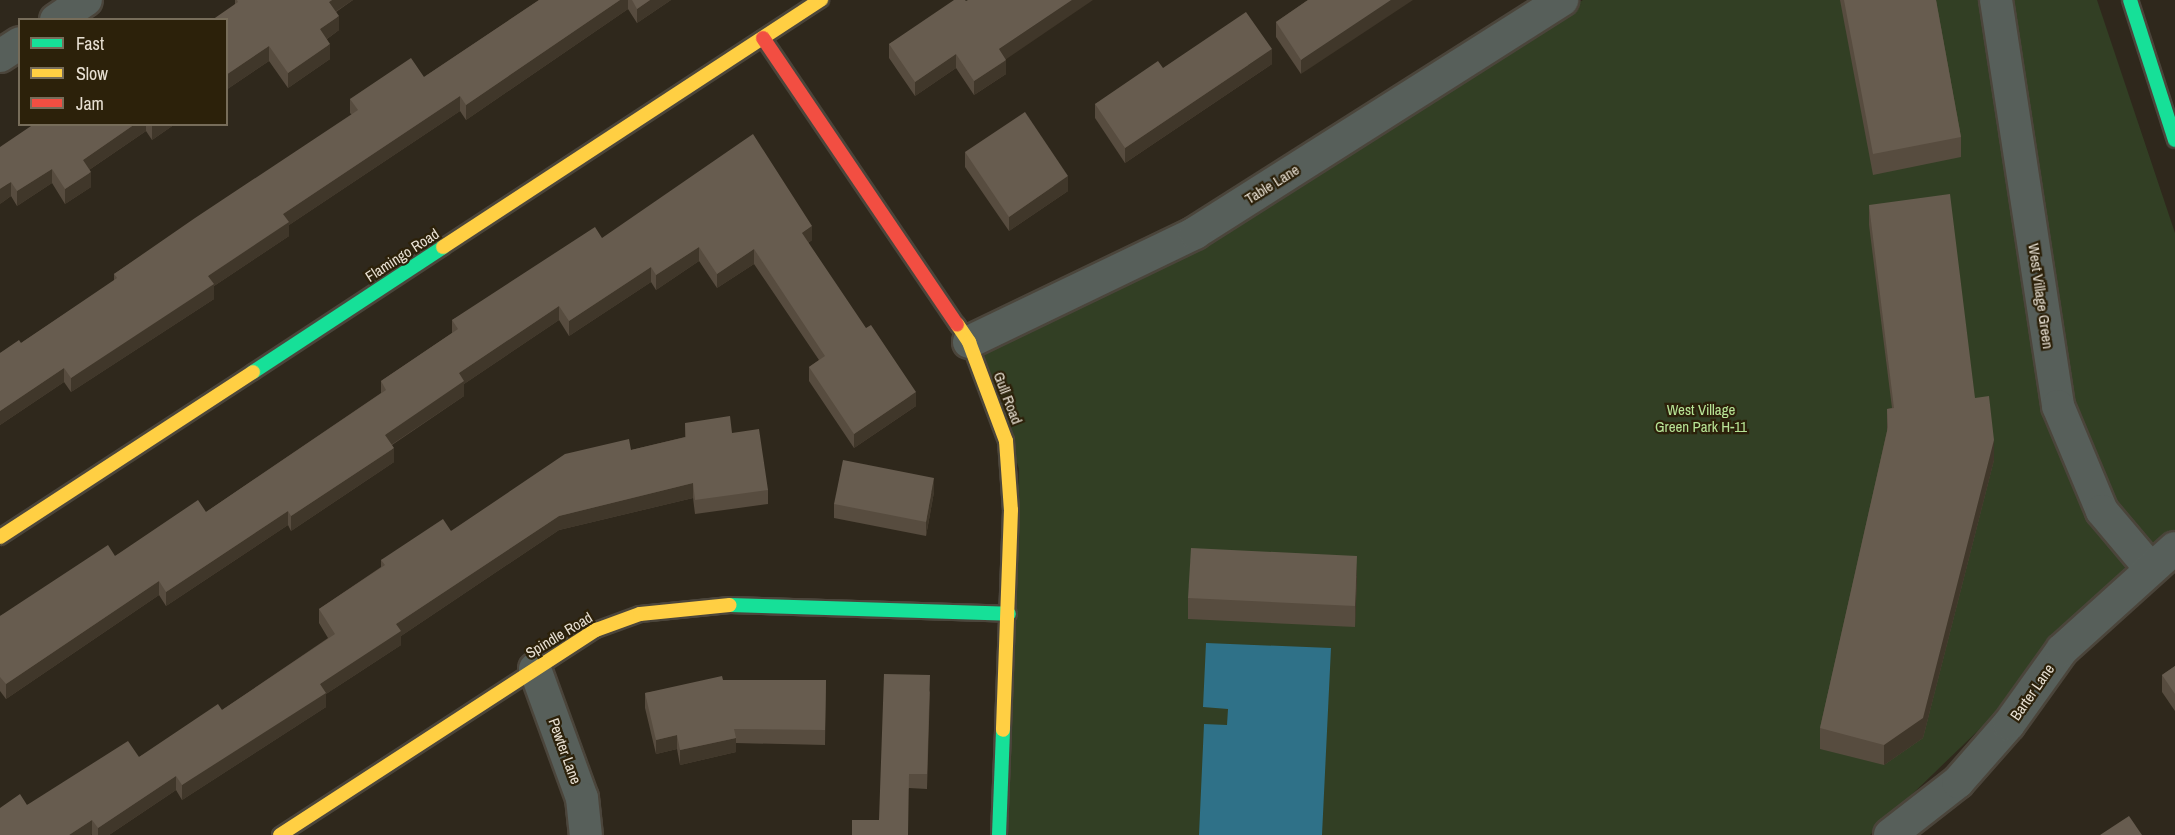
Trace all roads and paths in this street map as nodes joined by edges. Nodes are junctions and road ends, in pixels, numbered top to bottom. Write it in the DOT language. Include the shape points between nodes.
graph roads {
  1 [pos="86,0"];
  2 [pos="821,0"];
  3 [pos="1562,0"];
  4 [pos="1996,0"];
  5 [pos="2130,0"];
  6 [pos="59,18"];
  7 [pos="763,38"];
  8 [pos="18,44"];
  9 [pos="0,56"];
  10 [pos="2175,140"];
  11 [pos="969,342"];
  12 [pos="0,537"];
  13 [pos="2175,548"];
  14 [pos="2150,568"];
  15 [pos="1009,614"];
  16 [pos="535,669"];
  17 [pos="280,835"];
  18 [pos="586,835"];
  19 [pos="999,835"];
  20 [pos="1890,835"];
  1 -- 6 [label="street"];
  2 -- 7 [label="street, Flamingo Road"];
  3 -- 11 [label="street, Table Lane" via="1195,233"];
  4 -- 14 [label="street, West Village Green" via="2058,406 2102,511"];
  5 -- 10 [label="street"];
  7 -- 11 [label="street, Gull Road"];
  7 -- 12 [label="street, Flamingo Road"];
  8 -- 9 [label="street"];
  11 -- 15 [label="street, Gull Road" via="1006,441 1011,510"];
  13 -- 14 [label="street, Barter Lane"];
  14 -- 20 [label="street, Barter Lane" via="2062,650 1980,759 1940,797"];
  15 -- 16 [label="street, Spindle Road" via="742,605 689,607 640,614 596,630"];
  15 -- 19 [label="street, Gull Road"];
  16 -- 17 [label="street, Spindle Road"];
  16 -- 18 [label="street, Pewter Lane" via="582,798"];
}
